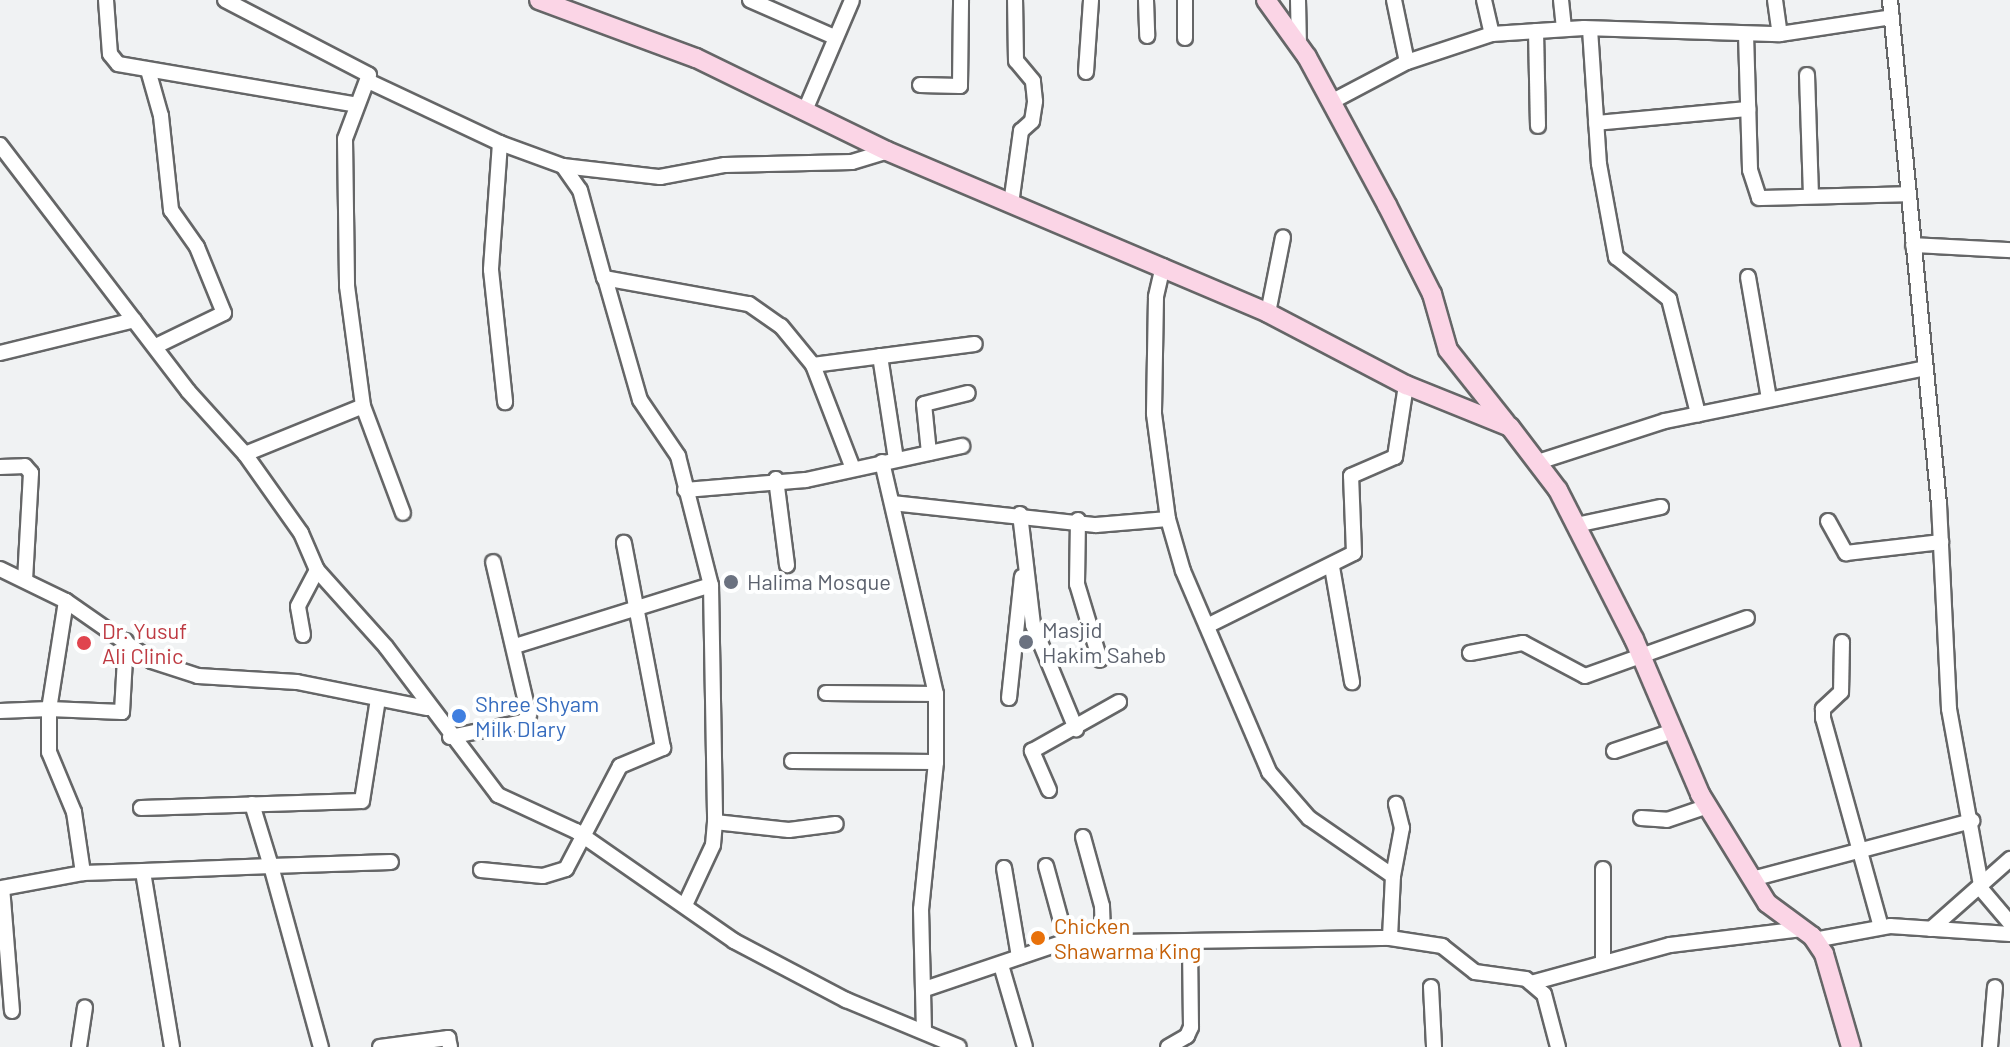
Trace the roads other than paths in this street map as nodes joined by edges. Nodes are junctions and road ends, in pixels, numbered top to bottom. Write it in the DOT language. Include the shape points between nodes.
graph roads {
  1 [pos="106,0"];
  2 [pos="225,0"];
  3 [pos="539,0"];
  4 [pos="750,0"];
  5 [pos="852,0"];
  6 [pos="961,0"];
  7 [pos="1015,0"];
  8 [pos="1091,0"];
  9 [pos="1146,0"];
  10 [pos="1185,0"];
  11 [pos="1266,0"];
  12 [pos="1298,0"];
  13 [pos="1394,0"];
  14 [pos="1484,0"];
  15 [pos="1561,0"];
  16 [pos="1775,0"];
  17 [pos="1890,0"];
  18 [pos="1892,17"];
  19 [pos="1564,29"];
  20 [pos="1590,29"];
  21 [pos="1536,31"];
  22 [pos="1492,34"];
  23 [pos="1746,34"];
  24 [pos="1780,34"];
  25 [pos="832,36"];
  26 [pos="1147,36"];
  27 [pos="1185,38"];
  28 [pos="1299,47"];
  29 [pos="1407,62"];
  30 [pos="148,70"];
  31 [pos="1086,72"];
  32 [pos="1807,75"];
  33 [pos="368,81"];
  34 [pos="920,85"];
  35 [pos="1331,102"];
  36 [pos="357,105"];
  37 [pos="806,108"];
  38 [pos="1748,109"];
  39 [pos="1596,123"];
  40 [pos="1538,126"];
  41 [pos="500,143"];
  42 [pos="0,145"];
  43 [pos="887,151"];
  44 [pos="563,166"];
  45 [pos="1811,193"];
  46 [pos="1908,194"];
  47 [pos="1011,204"];
  48 [pos="1283,237"];
  49 [pos="1913,245"];
  50 [pos="2010,250"];
  51 [pos="1163,266"];
  52 [pos="1748,277"];
  53 [pos="605,278"];
  54 [pos="1268,313"];
  55 [pos="134,320"];
  56 [pos="975,344"];
  57 [pos="158,345"];
  58 [pos="0,353"];
  59 [pos="880,356"];
  60 [pos="813,365"];
  61 [pos="1925,368"];
  62 [pos="1406,385"];
  63 [pos="968,393"];
  64 [pos="1769,398"];
  65 [pos="505,402"];
  66 [pos="363,406"];
  67 [pos="1698,414"];
  68 [pos="1510,427"];
  69 [pos="962,446"];
  70 [pos="929,453"];
  71 [pos="245,454"];
  72 [pos="889,460"];
  73 [pos="1538,462"];
  74 [pos="852,466"];
  75 [pos="0,467"];
  76 [pos="776,479"];
  77 [pos="685,490"];
  78 [pos="892,503"];
  79 [pos="1661,507"];
  80 [pos="403,513"];
  81 [pos="1020,514"];
  82 [pos="1168,519"];
  83 [pos="1078,520"];
  84 [pos="1828,521"];
  85 [pos="1576,525"];
  86 [pos="1941,542"];
  87 [pos="624,543"];
  88 [pos="493,562"];
  89 [pos="787,565"];
  90 [pos="1025,565"];
  91 [pos="1332,567"];
  92 [pos="0,569"];
  93 [pos="317,570"];
  94 [pos="25,579"];
  95 [pos="711,585"];
  96 [pos="66,601"];
  97 [pos="641,604"];
  98 [pos="1747,618"];
  99 [pos="1207,626"];
  100 [pos="303,635"];
  101 [pos="126,641"];
  102 [pos="1842,642"];
  103 [pos="515,646"];
  104 [pos="1470,653"];
  105 [pos="1641,655"];
  106 [pos="1100,660"];
  107 [pos="1352,682"];
  108 [pos="826,693"];
  109 [pos="936,694"];
  110 [pos="1009,698"];
  111 [pos="378,699"];
  112 [pos="1119,702"];
  113 [pos="427,708"];
  114 [pos="49,709"];
  115 [pos="0,711"];
  116 [pos="1076,729"];
  117 [pos="1673,731"];
  118 [pos="450,737"];
  119 [pos="1614,751"];
  120 [pos="792,761"];
  121 [pos="936,762"];
  122 [pos="1049,790"];
  123 [pos="252,804"];
  124 [pos="1396,804"];
  125 [pos="1708,806"];
  126 [pos="141,808"];
  127 [pos="1641,818"];
  128 [pos="1972,821"];
  129 [pos="715,822"];
  130 [pos="836,824"];
  131 [pos="584,836"];
  132 [pos="1083,837"];
  133 [pos="1856,847"];
  134 [pos="2010,859"];
  135 [pos="391,862"];
  136 [pos="271,866"];
  137 [pos="1046,866"];
  138 [pos="1004,868"];
  139 [pos="1603,869"];
  140 [pos="481,870"];
  141 [pos="143,871"];
  142 [pos="83,873"];
  143 [pos="1393,876"];
  144 [pos="1752,879"];
  145 [pos="1982,890"];
  146 [pos="686,903"];
  147 [pos="2010,923"];
  148 [pos="1881,927"];
  149 [pos="1931,929"];
  150 [pos="1808,934"];
  151 [pos="2010,934"];
  152 [pos="1390,938"];
  153 [pos="1103,940"];
  154 [pos="1190,941"];
  155 [pos="1067,943"];
  156 [pos="1019,957"];
  157 [pos="1603,963"];
  158 [pos="1001,965"];
  159 [pos="1531,983"];
  160 [pos="1431,987"];
  161 [pos="1995,987"];
  162 [pos="925,989"];
  163 [pos="85,1007"];
  164 [pos="12,1011"];
  165 [pos="929,1038"];
  166 [pos="79,1047"];
  167 [pos="172,1047"];
  168 [pos="321,1047"];
  169 [pos="380,1047"];
  170 [pos="450,1047"];
  171 [pos="959,1047"];
  172 [pos="1025,1047"];
  173 [pos="1168,1047"];
  174 [pos="1434,1047"];
  175 [pos="1558,1047"];
  176 [pos="1851,1047"];
  177 [pos="1990,1047"];
  1 -- 30 [label="street" via="113,61"];
  2 -- 33 [label="street" via="369,75"];
  3 -- 37 [label="street"];
  4 -- 25 [label="street"];
  5 -- 25 [label="street"];
  6 -- 34 [label="street" via="960,86"];
  7 -- 47 [label="street" via="1016,61 1033,81 1035,101 1032,121 1021,131"];
  8 -- 31 [label="street"];
  9 -- 26 [label="street"];
  10 -- 27 [label="street"];
  11 -- 28 [label="street"];
  12 -- 28 [label="street"];
  13 -- 29 [label="street"];
  14 -- 22 [label="street"];
  15 -- 19 [label="street"];
  16 -- 24 [label="street"];
  17 -- 18 [label="street"];
  18 -- 24 [label="street"];
  18 -- 46 [label="street"];
  19 -- 20 [label="street"];
  19 -- 21 [label="street"];
  20 -- 23 [label="street"];
  20 -- 39 [label="street"];
  21 -- 22 [label="street"];
  21 -- 40 [label="street"];
  22 -- 29 [label="street"];
  23 -- 24 [label="street"];
  23 -- 38 [label="street"];
  25 -- 37 [label="street"];
  28 -- 35 [label="street"];
  29 -- 35 [label="street"];
  30 -- 36 [label="street" via="229,78"];
  30 -- 57 [label="street" via="161,116 171,210 197,247 224,313"];
  32 -- 45 [label="street"];
  33 -- 36 [label="street"];
  33 -- 41 [label="street"];
  35 -- 68 [label="street" via="1432,294 1448,350"];
  36 -- 66 [label="street" via="345,139 346,248"];
  37 -- 43 [label="street"];
  38 -- 39 [label="street"];
  38 -- 45 [label="street" via="1750,170 1759,198"];
  39 -- 67 [label="street" via="1616,257 1669,299"];
  41 -- 44 [label="street"];
  41 -- 65 [label="street" via="491,270"];
  42 -- 55 [label="street"];
  43 -- 44 [label="street" via="852,162 725,165 660,177"];
  43 -- 47 [label="street"];
  44 -- 53 [label="street" via="580,190"];
  45 -- 46 [label="street"];
  46 -- 49 [label="street"];
  47 -- 51 [label="street"];
  48 -- 54 [label="street"];
  49 -- 50 [label="street"];
  49 -- 61 [label="street"];
  51 -- 54 [label="street"];
  51 -- 82 [label="street" via="1156,297 1154,414"];
  52 -- 64 [label="street"];
  53 -- 60 [label="street" via="761,309"];
  53 -- 77 [label="street" via="633,382 673,445"];
  54 -- 62 [label="street"];
  55 -- 57 [label="street"];
  55 -- 58 [label="street"];
  56 -- 59 [label="street"];
  57 -- 71 [label="street"];
  59 -- 60 [label="street"];
  59 -- 72 [label="street"];
  60 -- 74 [label="street"];
  61 -- 64 [label="street"];
  61 -- 86 [label="street"];
  62 -- 68 [label="street"];
  62 -- 91 [label="street" via="1395,457 1351,476 1357,539 1354,553"];
  63 -- 70 [label="street" via="924,404"];
  64 -- 67 [label="street"];
  66 -- 71 [label="street"];
  66 -- 80 [label="street"];
  67 -- 73 [label="street"];
  68 -- 73 [label="street"];
  69 -- 70 [label="street"];
  70 -- 72 [label="street"];
  71 -- 93 [label="street" via="301,533"];
  72 -- 74 [label="street"];
  72 -- 78 [label="street"];
  73 -- 85 [label="street"];
  74 -- 76 [label="street" via="806,480"];
  75 -- 94 [label="street" via="25,466 31,473"];
  76 -- 77 [label="street"];
  76 -- 89 [label="street"];
  77 -- 95 [label="street"];
  78 -- 81 [label="street"];
  78 -- 109 [label="street"];
  79 -- 85 [label="street"];
  81 -- 83 [label="street"];
  81 -- 90 [label="street"];
  82 -- 83 [label="street" via="1103,525"];
  82 -- 99 [label="street"];
  83 -- 106 [label="street" via="1077,584"];
  84 -- 86 [label="street" via="1846,553"];
  85 -- 105 [label="street"];
  86 -- 128 [label="street" via="1949,709"];
  87 -- 97 [label="street"];
  88 -- 103 [label="street"];
  90 -- 110 [label="street"];
  90 -- 116 [label="street" via="1038,640"];
  91 -- 99 [label="street"];
  91 -- 107 [label="street"];
  92 -- 94 [label="street"];
  93 -- 100 [label="street" via="298,606"];
  93 -- 113 [label="street" via="386,647"];
  94 -- 96 [label="street"];
  95 -- 97 [label="street"];
  95 -- 129 [label="street"];
  96 -- 101 [label="street"];
  96 -- 114 [label="street"];
  97 -- 103 [label="street"];
  97 -- 131 [label="street" via="663,748 620,766"];
  98 -- 105 [label="street"];
  99 -- 143 [label="street" via="1269,772 1309,818"];
  101 -- 111 [label="street" via="152,661 198,676 297,682"];
  101 -- 114 [label="street" via="122,712"];
  102 -- 133 [label="street" via="1841,692 1823,709 1823,718"];
  103 -- 118 [label="street" via="529,715 523,722"];
  104 -- 105 [label="street" via="1523,643 1585,676"];
  105 -- 117 [label="street"];
  108 -- 109 [label="street"];
  109 -- 121 [label="street"];
  111 -- 113 [label="street"];
  111 -- 123 [label="street" via="362,801"];
  112 -- 116 [label="street"];
  113 -- 118 [label="street"];
  114 -- 115 [label="street"];
  114 -- 142 [label="street" via="49,752 74,812"];
  116 -- 122 [label="street" via="1031,753"];
  117 -- 119 [label="street"];
  117 -- 125 [label="street"];
  118 -- 131 [label="street" via="498,795"];
  120 -- 121 [label="street"];
  121 -- 162 [label="street" via="923,871"];
  123 -- 126 [label="street"];
  123 -- 136 [label="street"];
  124 -- 143 [label="street" via="1402,828"];
  125 -- 127 [label="street" via="1667,820"];
  125 -- 144 [label="street"];
  128 -- 133 [label="street"];
  128 -- 145 [label="street"];
  129 -- 130 [label="street" via="789,830"];
  129 -- 146 [label="street" via="713,845"];
  131 -- 140 [label="street" via="566,869 556,874"];
  131 -- 146 [label="street"];
  132 -- 153 [label="street" via="1102,906"];
  133 -- 144 [label="street"];
  133 -- 148 [label="street"];
  134 -- 145 [label="street"];
  135 -- 136 [label="street"];
  136 -- 141 [label="street"];
  136 -- 168 [label="street"];
  137 -- 155 [label="street"];
  138 -- 156 [label="street"];
  139 -- 157 [label="street"];
  141 -- 142 [label="street"];
  141 -- 167 [label="street"];
  142 -- 164 [label="street" via="2,888"];
  143 -- 152 [label="street"];
  144 -- 150 [label="street" via="1767,903"];
  145 -- 147 [label="street"];
  145 -- 149 [label="street"];
  146 -- 165 [label="street" via="734,941"];
  148 -- 149 [label="street"];
  148 -- 150 [label="street"];
  149 -- 151 [label="street"];
  150 -- 157 [label="street" via="1693,940"];
  150 -- 176 [label="street"];
  152 -- 154 [label="street"];
  152 -- 159 [label="street" via="1442,946 1475,972"];
  153 -- 154 [label="street"];
  153 -- 155 [label="street"];
  154 -- 173 [label="street" via="1191,1027 1187,1036"];
  155 -- 156 [label="street"];
  156 -- 158 [label="street"];
  157 -- 159 [label="street"];
  158 -- 162 [label="street"];
  158 -- 172 [label="street"];
  159 -- 175 [label="street" via="1544,994"];
  160 -- 174 [label="street"];
  161 -- 177 [label="street"];
  162 -- 165 [label="street"];
  163 -- 166 [label="street"];
  165 -- 171 [label="street"];
  169 -- 170 [label="street" via="448,1038"];
}
